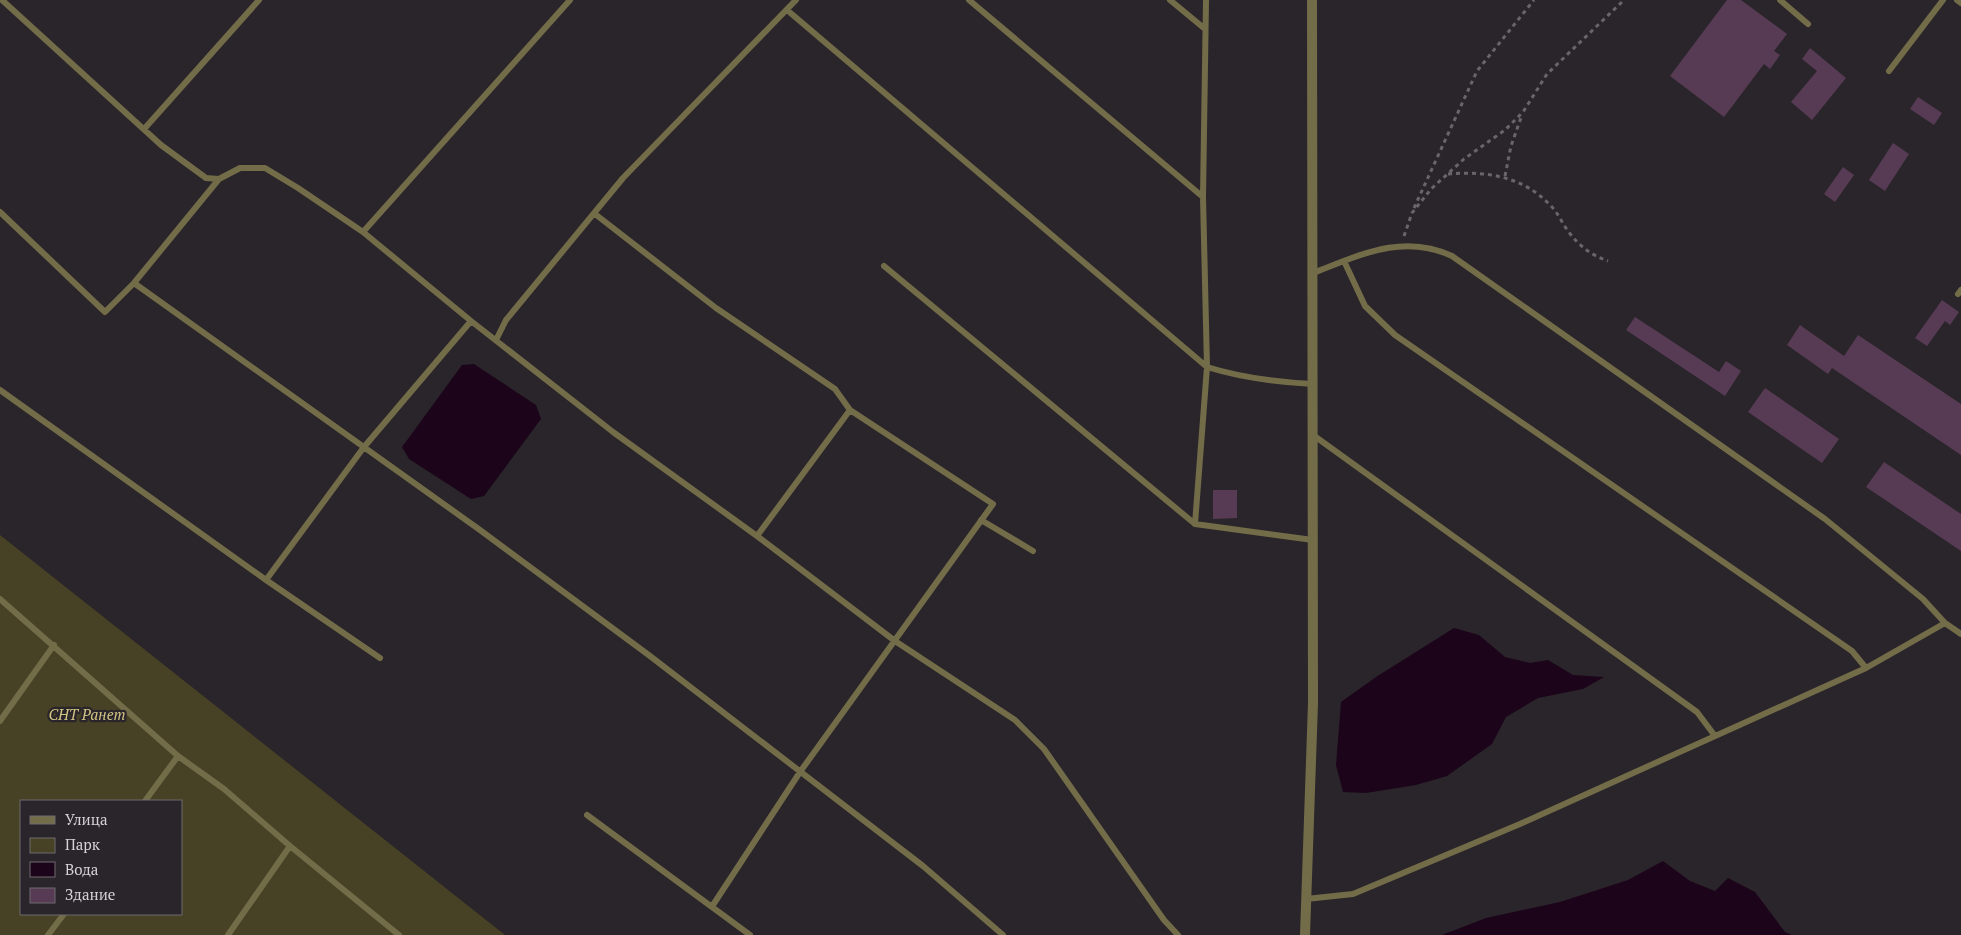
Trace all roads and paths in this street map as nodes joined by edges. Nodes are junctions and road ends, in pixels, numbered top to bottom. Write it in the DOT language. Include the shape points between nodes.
graph roads {
  1 [pos="2,0"];
  2 [pos="259,0"];
  3 [pos="570,0"];
  4 [pos="796,0"];
  5 [pos="969,0"];
  6 [pos="1170,0"];
  7 [pos="1206,0"];
  8 [pos="1312,0"];
  9 [pos="1534,0"];
  10 [pos="1624,0"];
  11 [pos="1780,0"];
  12 [pos="1943,0"];
  13 [pos="1957,0"];
  14 [pos="1961,3"];
  15 [pos="787,10"];
  16 [pos="1808,24"];
  17 [pos="1205,29"];
  18 [pos="1889,71"];
  19 [pos="1523,112"];
  20 [pos="144,128"];
  21 [pos="1447,174"];
  22 [pos="1504,176"];
  23 [pos="219,179"];
  24 [pos="1203,197"];
  25 [pos="0,212"];
  26 [pos="1412,213"];
  27 [pos="594,214"];
  28 [pos="363,232"];
  29 [pos="1401,246"];
  30 [pos="1344,261"];
  31 [pos="1608,261"];
  32 [pos="884,266"];
  33 [pos="1312,273"];
  34 [pos="134,283"];
  35 [pos="471,322"];
  36 [pos="496,340"];
  37 [pos="1207,367"];
  38 [pos="1313,384"];
  39 [pos="0,390"];
  40 [pos="850,410"];
  41 [pos="1313,435"];
  42 [pos="364,447"];
  43 [pos="981,520"];
  44 [pos="1195,524"];
  45 [pos="757,536"];
  46 [pos="1313,540"];
  47 [pos="1033,551"];
  48 [pos="266,580"];
  49 [pos="0,598"];
  50 [pos="1946,623"];
  51 [pos="1961,634"];
  52 [pos="896,641"];
  53 [pos="54,645"];
  54 [pos="380,658"];
  55 [pos="1866,668"];
  56 [pos="0,721"];
  57 [pos="1715,736"];
  58 [pos="178,756"];
  59 [pos="800,772"];
  60 [pos="146,800"];
  61 [pos="587,815"];
  62 [pos="290,846"];
  63 [pos="1306,899"];
  64 [pos="712,905"];
  65 [pos="63,915"];
  66 [pos="48,935"];
  67 [pos="228,935"];
  68 [pos="399,935"];
  69 [pos="750,935"];
  70 [pos="1003,935"];
  71 [pos="1178,935"];
  72 [pos="1305,935"];
  1 -- 20 [label="lane"];
  2 -- 20 [label="lane"];
  3 -- 28 [label="lane"];
  4 -- 15 [label="lane"];
  5 -- 24 [label="lane"];
  6 -- 17 [label="lane"];
  7 -- 17 [label="lane"];
  8 -- 33 [label="street"];
  9 -- 26 [label="path" via="1477,71"];
  10 -- 19 [label="path" via="1547,74"];
  11 -- 16 [label="lane"];
  12 -- 18 [label="lane"];
  13 -- 14 [label="lane"];
  15 -- 27 [label="lane" via="623,178"];
  15 -- 37 [label="lane"];
  17 -- 24 [label="lane"];
  19 -- 21 [label="path" via="1505,130"];
  19 -- 22 [label="path"];
  20 -- 23 [label="lane" via="161,145 206,178"];
  21 -- 22 [label="path" via="1476,172"];
  21 -- 26 [label="path"];
  22 -- 31 [label="path" via="1531,189 1552,206 1569,233 1590,254"];
  23 -- 28 [label="lane" via="240,168 265,168"];
  23 -- 34 [label="lane"];
  24 -- 37 [label="lane"];
  25 -- 34 [label="lane" via="105,312"];
  26 -- 29 [label="path"];
  27 -- 36 [label="lane" via="506,320"];
  27 -- 40 [label="lane" via="716,308 834,389"];
  28 -- 35 [label="lane"];
  29 -- 30 [label="lane" via="1383,248"];
  29 -- 50 [label="lane" via="1433,247 1452,256 1825,519 1922,599"];
  30 -- 33 [label="lane"];
  30 -- 55 [label="lane" via="1365,306 1395,335 1852,651"];
  32 -- 44 [label="lane"];
  33 -- 38 [label="street"];
  34 -- 42 [label="lane"];
  35 -- 36 [label="lane"];
  35 -- 42 [label="lane"];
  36 -- 45 [label="lane" via="613,432"];
  37 -- 38 [label="lane" via="1256,379"];
  37 -- 44 [label="lane"];
  38 -- 41 [label="street"];
  39 -- 48 [label="lane"];
  40 -- 43 [label="lane" via="992,504"];
  40 -- 45 [label="lane"];
  41 -- 46 [label="street"];
  41 -- 57 [label="lane" via="1697,712"];
  42 -- 48 [label="lane"];
  42 -- 59 [label="lane" via="650,656"];
  43 -- 47 [label="lane"];
  43 -- 52 [label="lane"];
  44 -- 46 [label="lane"];
  45 -- 52 [label="lane"];
  46 -- 63 [label="street" via="1313,703"];
  48 -- 54 [label="lane"];
  49 -- 53 [label="lane"];
  50 -- 51 [label="lane"];
  50 -- 55 [label="lane"];
  52 -- 59 [label="lane"];
  52 -- 71 [label="lane" via="1015,720 1044,749 1164,920"];
  53 -- 56 [label="lane"];
  53 -- 58 [label="lane"];
  55 -- 57 [label="lane"];
  57 -- 63 [label="lane" via="1354,894"];
  58 -- 60 [label="lane"];
  58 -- 62 [label="lane" via="224,789"];
  59 -- 64 [label="lane"];
  59 -- 70 [label="lane" via="923,866"];
  61 -- 64 [label="lane"];
  62 -- 67 [label="lane"];
  62 -- 68 [label="lane"];
  63 -- 72 [label="street"];
  64 -- 69 [label="lane"];
  65 -- 66 [label="lane"];
}
